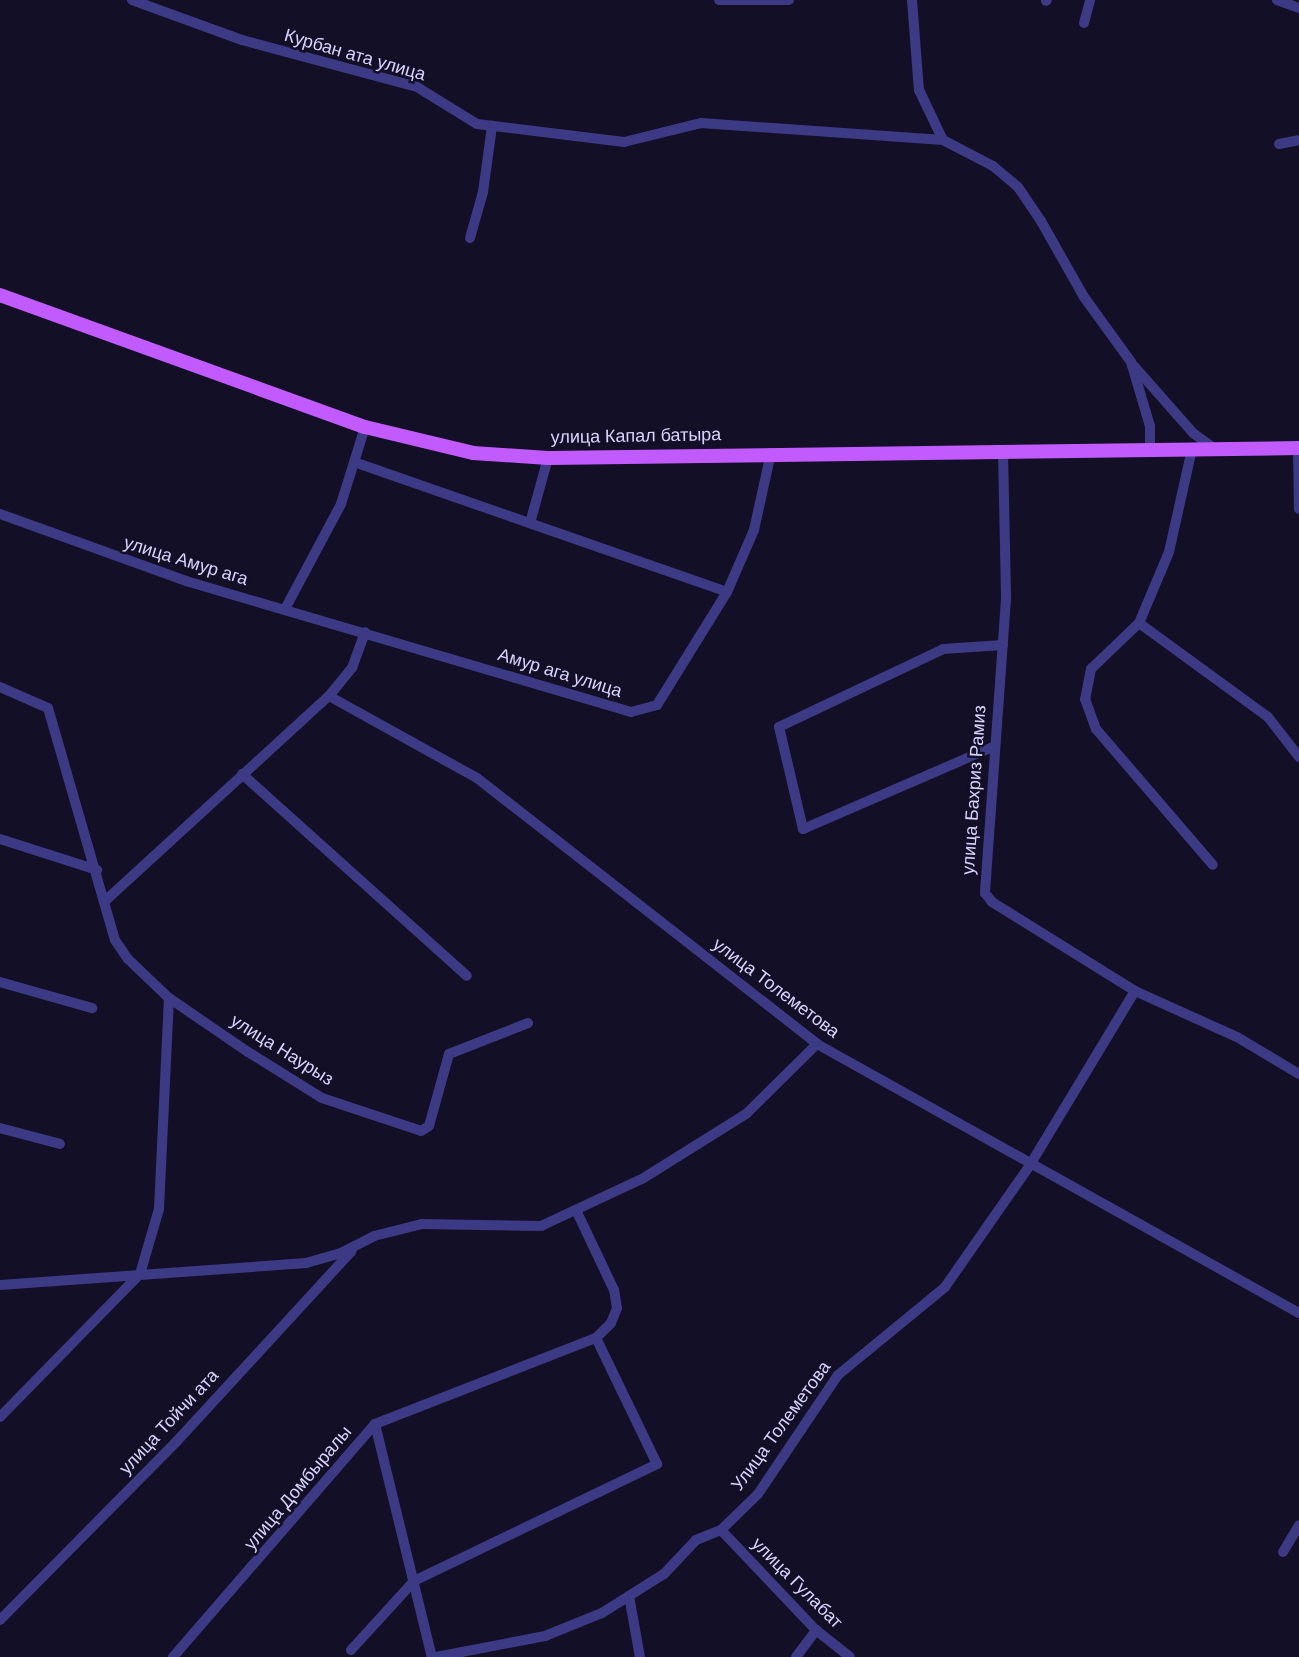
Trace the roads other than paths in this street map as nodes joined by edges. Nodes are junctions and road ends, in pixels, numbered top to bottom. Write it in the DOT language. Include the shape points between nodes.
graph roads {
  1 [pos="132,0"];
  2 [pos="719,0"];
  3 [pos="789,0"];
  4 [pos="912,0"];
  5 [pos="1090,0"];
  6 [pos="1277,0"];
  7 [pos="1299,8"];
  8 [pos="1084,23"];
  9 [pos="492,126"];
  10 [pos="943,140"];
  11 [pos="1299,140"];
  12 [pos="1279,144"];
  13 [pos="470,238"];
  14 [pos="0,295"];
  15 [pos="1131,362"];
  16 [pos="365,427"];
  17 [pos="1299,448"];
  18 [pos="1192,449"];
  19 [pos="1214,449"];
  20 [pos="1150,450"];
  21 [pos="1003,452"];
  22 [pos="771,453"];
  23 [pos="548,458"];
  24 [pos="355,462"];
  25 [pos="1299,509"];
  26 [pos="0,514"];
  27 [pos="530,523"];
  28 [pos="727,592"];
  29 [pos="285,609"];
  30 [pos="1139,624"];
  31 [pos="365,632"];
  32 [pos="1003,645"];
  33 [pos="0,687"];
  34 [pos="329,696"];
  35 [pos="995,746"];
  36 [pos="1299,757"];
  37 [pos="242,774"];
  38 [pos="0,839"];
  39 [pos="1213,865"];
  40 [pos="97,870"];
  41 [pos="105,901"];
  42 [pos="467,976"];
  43 [pos="0,982"];
  44 [pos="1135,991"];
  45 [pos="169,998"];
  46 [pos="92,1008"];
  47 [pos="528,1023"];
  48 [pos="817,1044"];
  49 [pos="1299,1074"];
  50 [pos="0,1128"];
  51 [pos="60,1144"];
  52 [pos="1030,1165"];
  53 [pos="577,1212"];
  54 [pos="359,1244"];
  55 [pos="141,1274"];
  56 [pos="0,1285"];
  57 [pos="1299,1314"];
  58 [pos="596,1338"];
  59 [pos="0,1417"];
  60 [pos="375,1424"];
  61 [pos="1299,1525"];
  62 [pos="721,1530"];
  63 [pos="1283,1552"];
  64 [pos="414,1581"];
  65 [pos="629,1596"];
  66 [pos="0,1620"];
  67 [pos="816,1630"];
  68 [pos="351,1650"];
  69 [pos="489,1654"];
  70 [pos="173,1657"];
  71 [pos="434,1657"];
  72 [pos="640,1657"];
  73 [pos="796,1657"];
  74 [pos="850,1657"];
  1 -- 9 [label="street, Курбан ата улица" via="242,40 416,87 477,124"];
  2 -- 3 [label="street"];
  4 -- 10 [label="street" via="919,90"];
  5 -- 8 [label="street"];
  6 -- 7 [label="street"];
  9 -- 10 [label="street, Курбан ата улица" via="624,142 701,123"];
  9 -- 13 [label="street" via="483,192"];
  10 -- 15 [label="street" via="993,166 1018,187 1084,297"];
  11 -- 12 [label="street"];
  14 -- 16 [label="main road, улица Капал батыра"];
  15 -- 19 [label="street" via="1193,433"];
  15 -- 20 [label="street" via="1150,426"];
  16 -- 23 [label="main road, улица Капал батыра" via="448,449"];
  16 -- 24 [label="street"];
  17 -- 19 [label="main road, улица Капал батыра"];
  17 -- 25 [label="street"];
  18 -- 19 [label="main road, улица Капал батыра"];
  18 -- 20 [label="main road, улица Капал батыра"];
  18 -- 30 [label="street" via="1169,552"];
  20 -- 21 [label="main road, улица Капал батыра"];
  21 -- 22 [label="main road, улица Капал батыра"];
  21 -- 32 [label="street, улица Бахриз Рамиз"];
  22 -- 23 [label="main road, улица Капал батыра"];
  22 -- 28 [label="street" via="754,530"];
  23 -- 27 [label="street"];
  24 -- 27 [label="street"];
  24 -- 29 [label="street" via="341,504"];
  26 -- 29 [label="street, улица Амур ага" via="187,581"];
  27 -- 28 [label="street"];
  28 -- 31 [label="street, Амур ага улица" via="676,680 657,705 643,712"];
  29 -- 31 [label="street, улица Амур ага"];
  30 -- 36 [label="street" via="1268,717"];
  30 -- 39 [label="street" via="1091,669 1084,699 1096,729"];
  31 -- 34 [label="street" via="352,668"];
  32 -- 35 [label="street, улица Бахриз Рамиз"];
  32 -- 35 [label="street" via="943,649 779,727 803,829"];
  33 -- 40 [label="street, улица Наурыз" via="48,708"];
  34 -- 37 [label="street"];
  34 -- 48 [label="street, улица Толеметова" via="477,778"];
  35 -- 44 [label="street, улица Бахриз Рамиз" via="985,893 992,902"];
  37 -- 41 [label="street"];
  37 -- 42 [label="street"];
  38 -- 40 [label="street"];
  40 -- 41 [label="street, улица Наурыз"];
  41 -- 45 [label="street, улица Наурыз" via="116,940 128,959"];
  43 -- 46 [label="street"];
  44 -- 49 [label="street, улица Бахриз Рамиз" via="1237,1037"];
  44 -- 52 [label="street, Улица Толеметова"];
  45 -- 47 [label="street, улица Наурыз" via="323,1098 421,1130 429,1126 449,1054"];
  45 -- 55 [label="street" via="159,1209"];
  48 -- 52 [label="street, улица Толеметова"];
  48 -- 53 [label="street" via="746,1114 642,1179"];
  50 -- 51 [label="street"];
  52 -- 57 [label="street, улица Толеметова"];
  52 -- 62 [label="street, Улица Толеметова" via="945,1287 838,1375 758,1494"];
  53 -- 54 [label="street" via="541,1226 422,1224"];
  53 -- 58 [label="street" via="614,1290 617,1308 611,1323"];
  54 -- 55 [label="street" via="306,1263 215,1273"];
  54 -- 66 [label="street, улица Тойчи ата" via="177,1441"];
  55 -- 56 [label="street"];
  55 -- 59 [label="street"];
  58 -- 60 [label="street, улица Домбыралы"];
  58 -- 64 [label="street" via="657,1464"];
  60 -- 64 [label="street"];
  60 -- 70 [label="street, улица Домбыралы"];
  61 -- 63 [label="street"];
  62 -- 65 [label="street, Улица Толеметова" via="696,1540 664,1574"];
  62 -- 67 [label="street, улица Гулабат"];
  64 -- 68 [label="street"];
  64 -- 71 [label="street"];
  65 -- 69 [label="street, Улица Толеметова" via="602,1613"];
  65 -- 72 [label="street"];
  67 -- 73 [label="street"];
  67 -- 74 [label="street, улица Гулабат"];
  69 -- 71 [label="street, Улица Толеметова"];
}
